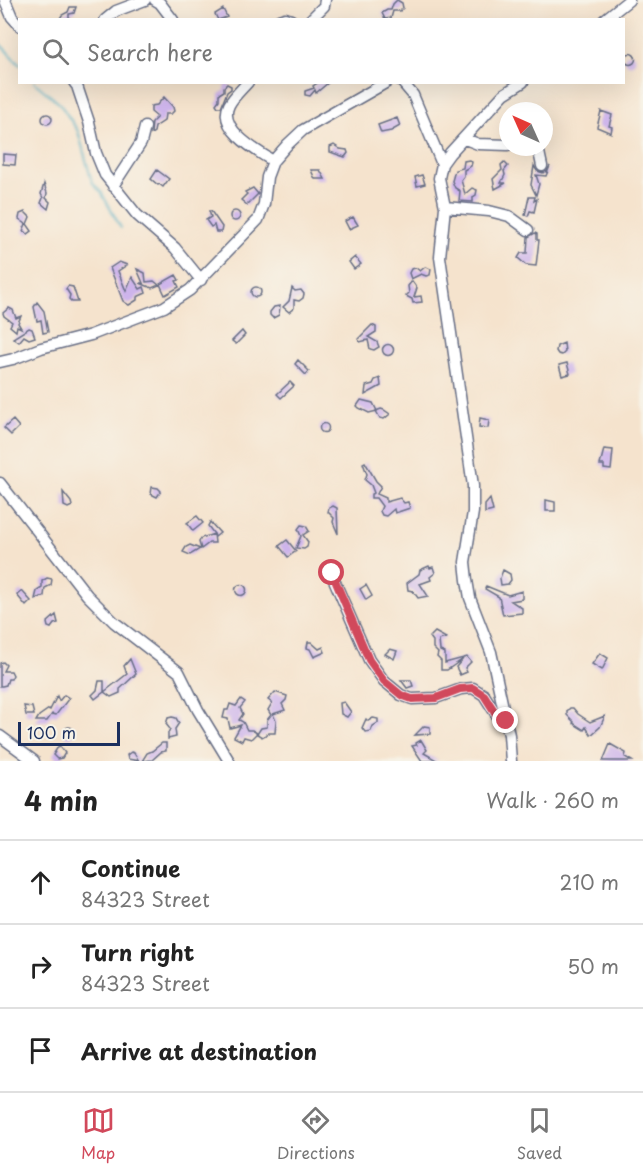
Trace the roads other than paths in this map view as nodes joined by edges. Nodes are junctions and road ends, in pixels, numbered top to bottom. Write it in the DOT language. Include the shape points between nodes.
graph roads {
  1 [pos="5,0"];
  2 [pos="145,0"];
  3 [pos="155,0"];
  4 [pos="325,0"];
  5 [pos="628,0"];
  6 [pos="107,18"];
  7 [pos="171,18"];
  8 [pos="312,18"];
  9 [pos="606,18"];
  10 [pos="18,24"];
  11 [pos="77,84"];
  12 [pos="246,84"];
  13 [pos="384,84"];
  14 [pos="404,84"];
  15 [pos="520,84"];
  16 [pos="146,127"];
  17 [pos="465,139"];
  18 [pos="499,145"];
  19 [pos="540,156"];
  20 [pos="273,161"];
  21 [pos="442,164"];
  22 [pos="542,166"];
  23 [pos="113,186"];
  24 [pos="445,207"];
  25 [pos="528,230"];
  26 [pos="201,280"];
  27 [pos="0,362"];
  28 [pos="0,483"];
  29 [pos="332,573"];
  30 [pos="506,721"];
  31 [pos="0,736"];
  32 [pos="34,761"];
  33 [pos="228,761"];
  34 [pos="511,761"];
  1 -- 10 [label="street"];
  2 -- 6 [label="street"];
  3 -- 7 [label="street"];
  4 -- 8 [label="street"];
  5 -- 9 [label="street"];
  11 -- 23 [label="street" via="96,153"];
  12 -- 20 [label="street" via="229,104 229,125"];
  13 -- 20 [label="street" via="303,130"];
  14 -- 21 [label="street" via="413,95"];
  15 -- 17 [label="street" via="504,94"];
  16 -- 23 [label="street" via="141,143"];
  17 -- 18 [label="street"];
  17 -- 21 [label="street"];
  19 -- 22 [label="street"];
  20 -- 26 [label="street" via="258,220"];
  21 -- 24 [label="street" via="439,178"];
  23 -- 26 [label="street" via="136,215 175,248"];
  24 -- 25 [label="street" via="509,216"];
  24 -- 30 [label="street" via="440,257 473,486 465,562 470,598 491,652"];
  26 -- 27 [label="street" via="164,307"];
  28 -- 33 [label="street" via="87,595 114,622 179,672"];
  29 -- 30 [label="street" via="369,660 384,681 412,699 436,698 473,688"];
  30 -- 34 [label="street"];
  31 -- 32 [label="street"];
}
